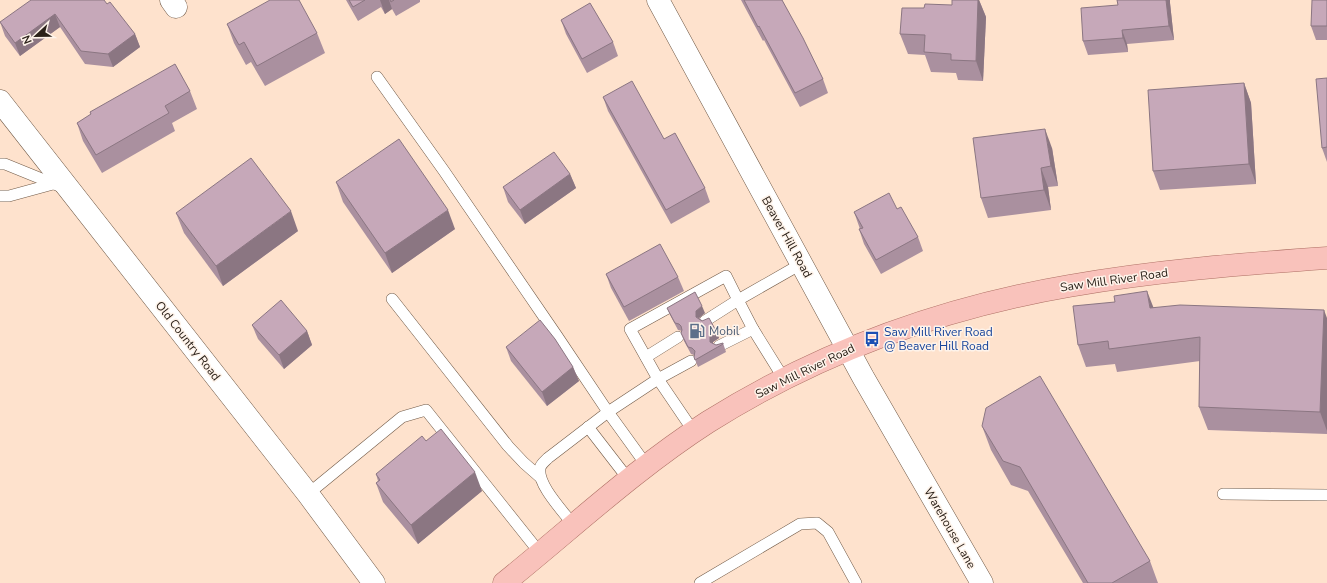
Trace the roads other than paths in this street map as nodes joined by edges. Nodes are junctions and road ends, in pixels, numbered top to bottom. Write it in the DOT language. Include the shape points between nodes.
graph roads {
  1 [pos="658,0"];
  2 [pos="377,76"];
  3 [pos="0,101"];
  4 [pos="0,164"];
  5 [pos="61,187"];
  6 [pos="0,196"];
  7 [pos="1327,258"];
  8 [pos="801,264"];
  9 [pos="392,299"];
  10 [pos="738,300"];
  11 [pos="705,321"];
  12 [pos="753,328"];
  13 [pos="678,337"];
  14 [pos="719,346"];
  15 [pos="848,348"];
  16 [pos="646,357"];
  17 [pos="691,361"];
  18 [pos="658,378"];
  19 [pos="784,379"];
  20 [pos="608,412"];
  21 [pos="588,427"];
  22 [pos="694,432"];
  23 [pos="647,466"];
  24 [pos="918,473"];
  25 [pos="540,477"];
  26 [pos="629,480"];
  27 [pos="308,494"];
  28 [pos="1223,494"];
  29 [pos="1327,495"];
  30 [pos="574,526"];
  31 [pos="540,554"];
  32 [pos="374,583"];
  33 [pos="504,583"];
  34 [pos="700,583"];
  35 [pos="856,583"];
  36 [pos="982,583"];
  1 -- 8 [label="street, Beaver Hill Road"];
  2 -- 20 [label="lane"];
  3 -- 5 [label="street, Old Country Road"];
  4 -- 5 [label="lane"];
  5 -- 6 [label="lane"];
  5 -- 27 [label="street, Old Country Road"];
  7 -- 15 [label="main road, Saw Mill River Road" via="1116,278 1061,288 972,308"];
  8 -- 10 [label="lane"];
  8 -- 15 [label="street, Beaver Hill Road"];
  9 -- 25 [label="lane" via="508,446"];
  10 -- 11 [label="lane"];
  10 -- 12 [label="lane"];
  10 -- 16 [label="lane" via="726,276 630,329"];
  12 -- 14 [label="lane"];
  12 -- 19 [label="lane"];
  13 -- 16 [label="lane"];
  15 -- 19 [label="main road, Saw Mill River Road"];
  15 -- 24 [label="street, Beaver Hill Road"];
  16 -- 18 [label="lane"];
  17 -- 18 [label="lane"];
  18 -- 20 [label="lane"];
  18 -- 22 [label="lane"];
  19 -- 22 [label="main road, Saw Mill River Road"];
  20 -- 21 [label="lane"];
  20 -- 23 [label="lane"];
  21 -- 25 [label="lane" via="540,466"];
  21 -- 26 [label="lane"];
  22 -- 23 [label="main road, Saw Mill River Road"];
  23 -- 26 [label="main road, Saw Mill River Road"];
  24 -- 36 [label="street, Warehouse Lane"];
  25 -- 30 [label="lane" via="545,488"];
  26 -- 30 [label="main road, Saw Mill River Road"];
  27 -- 31 [label="lane" via="402,417 426,410"];
  27 -- 32 [label="street, Old Country Road"];
  28 -- 29 [label="lane"];
  30 -- 31 [label="main road, Saw Mill River Road"];
  31 -- 33 [label="main road, Saw Mill River Road"];
  34 -- 35 [label="lane" via="800,524 817,523 828,532"];
}
